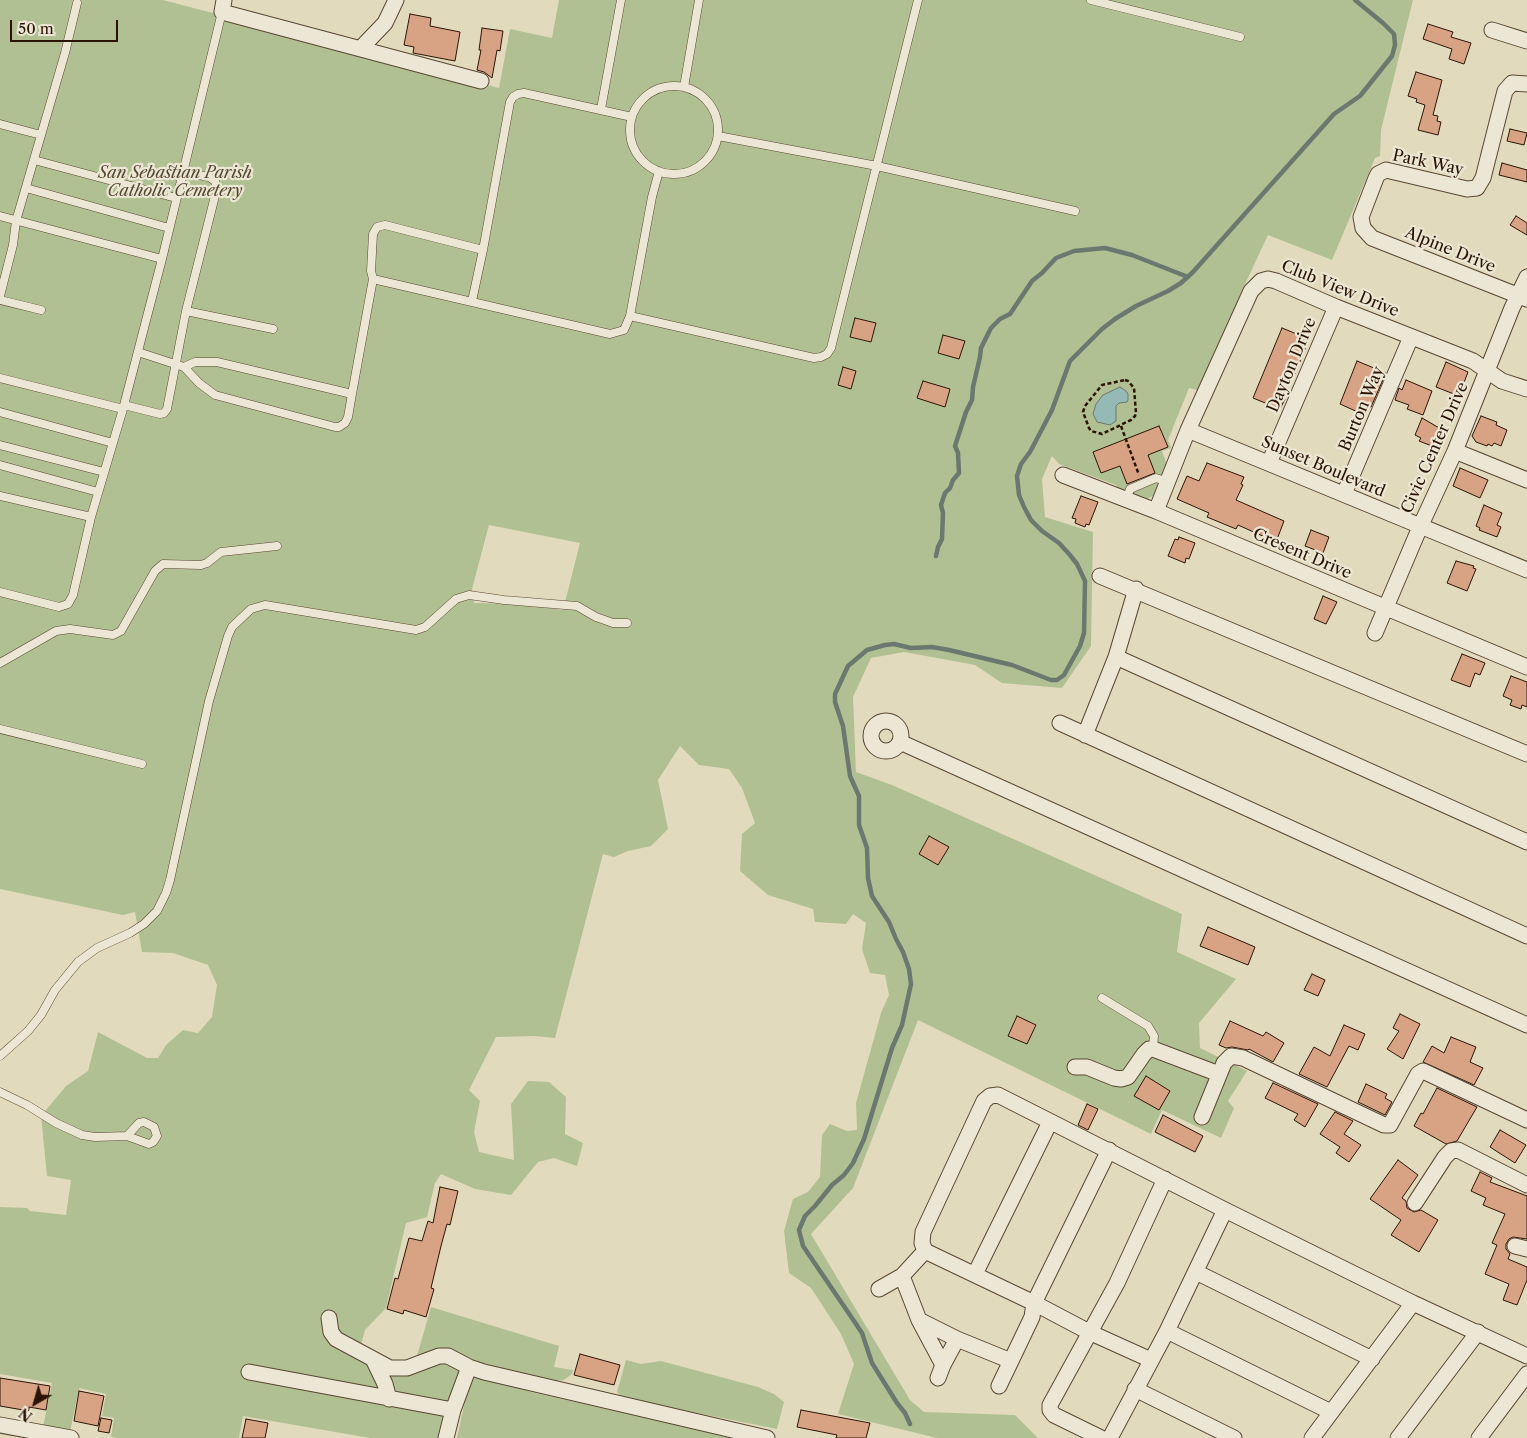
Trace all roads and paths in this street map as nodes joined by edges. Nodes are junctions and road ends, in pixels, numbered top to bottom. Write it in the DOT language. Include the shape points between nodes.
graph roads {
  1 [pos="396,0"];
  2 [pos="621,0"];
  3 [pos="699,0"];
  4 [pos="918,0"];
  5 [pos="1091,0"];
  6 [pos="77,3"];
  7 [pos="223,6"];
  8 [pos="1492,30"];
  9 [pos="1240,37"];
  10 [pos="1527,41"];
  11 [pos="361,48"];
  12 [pos="481,81"];
  13 [pos="1527,84"];
  14 [pos="684,87"];
  15 [pos="601,109"];
  16 [pos="632,117"];
  17 [pos="0,124"];
  18 [pos="41,135"];
  19 [pos="718,136"];
  20 [pos="34,160"];
  21 [pos="876,166"];
  22 [pos="659,171"];
  23 [pos="184,172"];
  24 [pos="26,188"];
  25 [pos="176,198"];
  26 [pos="1075,211"];
  27 [pos="0,216"];
  28 [pos="16,221"];
  29 [pos="169,228"];
  30 [pos="1363,228"];
  31 [pos="483,250"];
  32 [pos="162,259"];
  33 [pos="1527,277"];
  34 [pos="373,279"];
  35 [pos="1522,297"];
  36 [pos="0,298"];
  37 [pos="472,301"];
  38 [pos="1336,307"];
  39 [pos="41,310"];
  40 [pos="186,311"];
  41 [pos="630,316"];
  42 [pos="273,330"];
  43 [pos="1411,337"];
  44 [pos="138,352"];
  45 [pos="180,366"];
  46 [pos="1488,371"];
  47 [pos="0,378"];
  48 [pos="1527,389"];
  49 [pos="352,394"];
  50 [pos="123,407"];
  51 [pos="0,412"];
  52 [pos="1121,426"];
  53 [pos="1188,430"];
  54 [pos="113,443"];
  55 [pos="0,444"];
  56 [pos="1455,451"];
  57 [pos="1269,463"];
  58 [pos="0,464"];
  59 [pos="104,472"];
  60 [pos="1063,475"];
  61 [pos="1527,480"];
  62 [pos="1168,482"];
  63 [pos="1142,484"];
  64 [pos="98,492"];
  65 [pos="1344,494"];
  66 [pos="0,496"];
  67 [pos="1126,500"];
  68 [pos="1156,511"];
  69 [pos="91,517"];
  70 [pos="1420,527"];
  71 [pos="277,546"];
  72 [pos="1527,570"];
  73 [pos="1100,576"];
  74 [pos="1136,589"];
  75 [pos="0,592"];
  76 [pos="1385,608"];
  77 [pos="627,623"];
  78 [pos="1375,634"];
  79 [pos="1116,657"];
  80 [pos="0,662"];
  81 [pos="1527,667"];
  82 [pos="1060,723"];
  83 [pos="0,729"];
  84 [pos="1085,734"];
  85 [pos="900,742"];
  86 [pos="1527,754"];
  87 [pos="142,764"];
  88 [pos="1527,842"];
  89 [pos="1527,936"];
  90 [pos="1102,998"];
  91 [pos="1527,1025"];
  92 [pos="1153,1049"];
  93 [pos="0,1056"];
  94 [pos="1075,1067"];
  95 [pos="1219,1074"];
  96 [pos="0,1092"];
  97 [pos="1202,1117"];
  98 [pos="1527,1120"];
  99 [pos="1050,1122"];
  100 [pos="127,1136"];
  101 [pos="1109,1150"];
  102 [pos="1165,1179"];
  103 [pos="1527,1185"];
  104 [pos="1415,1203"];
  105 [pos="1226,1210"];
  106 [pos="925,1251"];
  107 [pos="1196,1272"];
  108 [pos="975,1274"];
  109 [pos="902,1276"];
  110 [pos="879,1289"];
  111 [pos="1034,1303"];
  112 [pos="1413,1303"];
  113 [pos="329,1318"];
  114 [pos="918,1320"];
  115 [pos="1089,1332"];
  116 [pos="1167,1332"];
  117 [pos="1478,1332"];
  118 [pos="956,1340"];
  119 [pos="1527,1356"];
  120 [pos="1372,1359"];
  121 [pos="373,1360"];
  122 [pos="1151,1360"];
  123 [pos="1011,1361"];
  124 [pos="469,1367"];
  125 [pos="250,1372"];
  126 [pos="1527,1374"];
  127 [pos="999,1386"];
  128 [pos="1135,1389"];
  129 [pos="389,1399"];
  130 [pos="453,1410"];
  131 [pos="1331,1412"];
  132 [pos="0,1426"];
  133 [pos="70,1438"];
  134 [pos="446,1438"];
  135 [pos="767,1438"];
  136 [pos="1100,1438"];
  137 [pos="1110,1438"];
  138 [pos="1234,1438"];
  139 [pos="1312,1438"];
  140 [pos="1398,1438"];
  141 [pos="1479,1438"];
  1 -- 11 [label="street" via="385,23"];
  2 -- 15 [label="lane"];
  3 -- 14 [label="lane"];
  4 -- 21 [label="lane"];
  5 -- 9 [label="lane"];
  6 -- 18 [label="lane"];
  7 -- 11 [label="street"];
  7 -- 23 [label="lane"];
  8 -- 10 [label="street"];
  11 -- 12 [label="street"];
  13 -- 30 [label="street, Park Way" via="1512,83 1505,91 1483,178 1477,188 1467,189 1390,170 1382,171 1376,178 1361,217"];
  14 -- 16 [label="lane" via="671,86 647,95"];
  14 -- 19 [label="lane" via="696,92 714,110"];
  15 -- 16 [label="lane"];
  15 -- 31 [label="lane" via="524,93 513,97"];
  16 -- 22 [label="lane" via="632,143 647,164"];
  17 -- 18 [label="lane"];
  18 -- 20 [label="lane"];
  19 -- 21 [label="lane"];
  19 -- 22 [label="lane" via="707,160 697,168 685,173"];
  20 -- 24 [label="lane"];
  20 -- 25 [label="lane"];
  21 -- 26 [label="lane"];
  21 -- 41 [label="lane" via="827,354 814,358"];
  22 -- 41 [label="lane"];
  23 -- 25 [label="lane"];
  23 -- 40 [label="lane" via="209,176 217,188"];
  24 -- 28 [label="lane"];
  24 -- 29 [label="lane"];
  25 -- 29 [label="lane"];
  27 -- 28 [label="lane"];
  28 -- 32 [label="lane"];
  28 -- 36 [label="lane"];
  29 -- 32 [label="lane"];
  30 -- 35 [label="street, Alpine Drive" via="1372,238"];
  31 -- 34 [label="lane" via="380,225 373,234 370,271"];
  31 -- 37 [label="lane"];
  32 -- 44 [label="lane"];
  33 -- 35 [label="street, Civic Center Drive"];
  34 -- 37 [label="lane"];
  34 -- 49 [label="lane"];
  35 -- 46 [label="street, Civic Center Drive"];
  36 -- 39 [label="lane"];
  37 -- 41 [label="lane" via="610,334 624,330"];
  38 -- 43 [label="street, Club View Drive"];
  38 -- 53 [label="street, Club View Drive" via="1276,281 1268,279 1255,285"];
  38 -- 57 [label="street, Dayton Drive"];
  40 -- 42 [label="lane"];
  40 -- 45 [label="lane"];
  43 -- 46 [label="street, Club View Drive" via="1473,360"];
  43 -- 65 [label="street, Burton Way"];
  44 -- 45 [label="lane"];
  44 -- 50 [label="lane"];
  45 -- 49 [label="lane" via="217,362"];
  45 -- 49 [label="lane" via="215,395 335,427 345,423"];
  45 -- 50 [label="lane" via="164,413"];
  46 -- 48 [label="street, Club View Drive" via="1502,381"];
  46 -- 56 [label="street, Civic Center Drive"];
  47 -- 50 [label="lane"];
  50 -- 54 [label="lane"];
  51 -- 54 [label="lane"];
  52 -- 52 [label="path" via="1102,434 1091,430 1083,409 1102,385 1125,380 1134,388 1136,413"];
  52 -- 63 [label="path"];
  53 -- 57 [label="street, Sunset Boulevard"];
  53 -- 62 [label="street, Club View Drive"];
  54 -- 59 [label="lane"];
  55 -- 59 [label="lane"];
  56 -- 61 [label="street"];
  56 -- 70 [label="street, Civic Center Drive"];
  57 -- 65 [label="street, Sunset Boulevard"];
  58 -- 64 [label="lane"];
  59 -- 64 [label="lane"];
  60 -- 67 [label="street, Cresent Drive"];
  62 -- 63 [label="lane" via="1156,478"];
  62 -- 68 [label="street, Club View Drive"];
  63 -- 67 [label="lane" via="1130,489"];
  64 -- 69 [label="lane"];
  65 -- 70 [label="street, Sunset Boulevard"];
  66 -- 69 [label="lane"];
  67 -- 68 [label="street, Cresent Drive"];
  68 -- 76 [label="street, Cresent Drive"];
  69 -- 75 [label="lane" via="73,595 68,604 59,607"];
  70 -- 72 [label="street, Sunset Boulevard"];
  70 -- 76 [label="street, Civic Center Drive"];
  71 -- 80 [label="lane" via="221,552 201,565 163,564 155,571 121,631 113,635 70,629 56,631"];
  73 -- 74 [label="street"];
  74 -- 79 [label="street"];
  74 -- 86 [label="street"];
  76 -- 78 [label="street, Civic Center Drive"];
  76 -- 81 [label="street, Cresent Drive"];
  77 -- 93 [label="lane" via="613,623 577,606 469,595 456,598 425,627 416,630 265,605 251,609 232,627 228,636 166,894 144,924 97,948 78,962 28,1031"];
  79 -- 84 [label="street"];
  79 -- 88 [label="street"];
  82 -- 84 [label="street"];
  83 -- 87 [label="lane"];
  84 -- 89 [label="street"];
  85 -- 91 [label="street"];
  90 -- 92 [label="lane" via="1148,1026 1154,1036"];
  92 -- 94 [label="street" via="1144,1054 1128,1077 1121,1079 1087,1067"];
  92 -- 95 [label="street"];
  95 -- 97 [label="street"];
  95 -- 98 [label="street" via="1231,1056 1243,1058 1384,1126 1390,1125 1422,1071"];
  96 -- 100 [label="lane" via="82,1135"];
  99 -- 101 [label="street"];
  99 -- 106 [label="street" via="998,1095 990,1096 984,1102 923,1232"];
  99 -- 108 [label="street"];
  101 -- 102 [label="street"];
  101 -- 111 [label="street"];
  102 -- 105 [label="street"];
  102 -- 115 [label="street" via="1117,1283"];
  103 -- 104 [label="street" via="1458,1150 1451,1151"];
  105 -- 107 [label="street"];
  105 -- 112 [label="street"];
  106 -- 108 [label="street"];
  106 -- 109 [label="street"];
  107 -- 116 [label="street"];
  107 -- 120 [label="street"];
  108 -- 111 [label="street"];
  109 -- 110 [label="street"];
  109 -- 114 [label="street"];
  111 -- 115 [label="street"];
  111 -- 123 [label="street" via="1032,1317"];
  112 -- 117 [label="street"];
  112 -- 120 [label="street"];
  113 -- 121 [label="street" via="331,1332 336,1339"];
  114 -- 118 [label="street"];
  114 -- 118 [label="street" via="940,1371"];
  115 -- 122 [label="street"];
  115 -- 136 [label="street" via="1050,1404 1050,1410"];
  116 -- 122 [label="street"];
  116 -- 131 [label="street"];
  117 -- 119 [label="street"];
  117 -- 140 [label="street"];
  118 -- 123 [label="street"];
  120 -- 131 [label="street"];
  121 -- 124 [label="street" via="390,1368 402,1369 443,1355"];
  121 -- 129 [label="street"];
  122 -- 128 [label="street"];
  123 -- 127 [label="street"];
  124 -- 130 [label="street"];
  124 -- 135 [label="street"];
  125 -- 129 [label="street"];
  126 -- 141 [label="street"];
  128 -- 137 [label="street"];
  128 -- 138 [label="street"];
  129 -- 130 [label="street"];
  130 -- 134 [label="street"];
  131 -- 139 [label="street"];
  132 -- 133 [label="street"];
}
